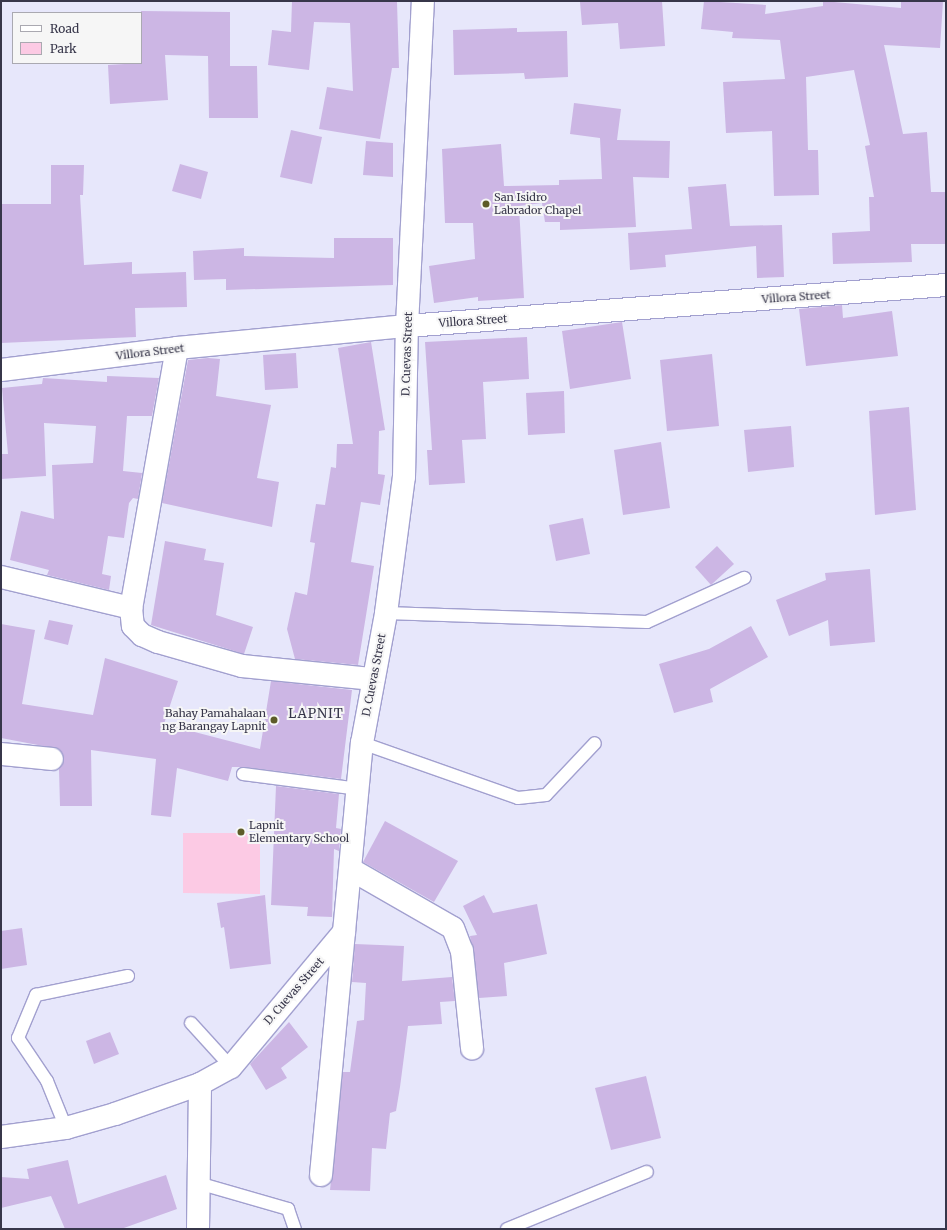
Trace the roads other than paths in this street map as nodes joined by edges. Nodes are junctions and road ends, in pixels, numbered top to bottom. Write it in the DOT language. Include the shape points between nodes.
graph roads {
  1 [pos="423,1"];
  2 [pos="946,285"];
  3 [pos="407,326"];
  4 [pos="177,348"];
  5 [pos="1,370"];
  6 [pos="1,577"];
  7 [pos="744,578"];
  8 [pos="131,608"];
  9 [pos="386,613"];
  10 [pos="373,679"];
  11 [pos="362,743"];
  12 [pos="596,743"];
  13 [pos="1,754"];
  14 [pos="52,759"];
  15 [pos="243,774"];
  16 [pos="359,789"];
  17 [pos="352,870"];
  18 [pos="344,932"];
  19 [pos="128,976"];
  20 [pos="191,1023"];
  21 [pos="472,1048"];
  22 [pos="231,1067"];
  23 [pos="200,1084"];
  24 [pos="66,1128"];
  25 [pos="1,1137"];
  26 [pos="647,1172"];
  27 [pos="321,1175"];
  28 [pos="198,1183"];
  29 [pos="198,1229"];
  30 [pos="295,1229"];
  31 [pos="506,1229"];
  1 -- 3 [label="street, D. Cuevas Street"];
  2 -- 3 [label="street, Villora Street"];
  3 -- 4 [label="street, Villora Street"];
  3 -- 9 [label="street, D. Cuevas Street" via="404,477"];
  4 -- 5 [label="street, Villora Street"];
  4 -- 8 [label="street"];
  6 -- 8 [label="street"];
  7 -- 9 [label="lane" via="647,622"];
  8 -- 10 [label="street" via="133,626 142,635 242,666"];
  9 -- 10 [label="street, D. Cuevas Street"];
  10 -- 11 [label="street, D. Cuevas Street"];
  11 -- 12 [label="lane" via="518,798 546,795"];
  11 -- 16 [label="street, D. Cuevas Street"];
  13 -- 14 [label="street"];
  15 -- 16 [label="lane"];
  16 -- 17 [label="street, D. Cuevas Street"];
  17 -- 18 [label="street, D. Cuevas Street"];
  17 -- 21 [label="street" via="453,928 462,951"];
  18 -- 22 [label="street, D. Cuevas Street"];
  18 -- 27 [label="street"];
  19 -- 24 [label="lane" via="36,995 18,1038 47,1081"];
  20 -- 22 [label="lane"];
  22 -- 23 [label="street, D. Cuevas Street"];
  23 -- 24 [label="street, D. Cuevas Street"];
  23 -- 28 [label="street"];
  24 -- 25 [label="street, D. Cuevas Street"];
  26 -- 31 [label="lane"];
  28 -- 29 [label="street"];
  28 -- 30 [label="lane" via="288,1209"];
}
